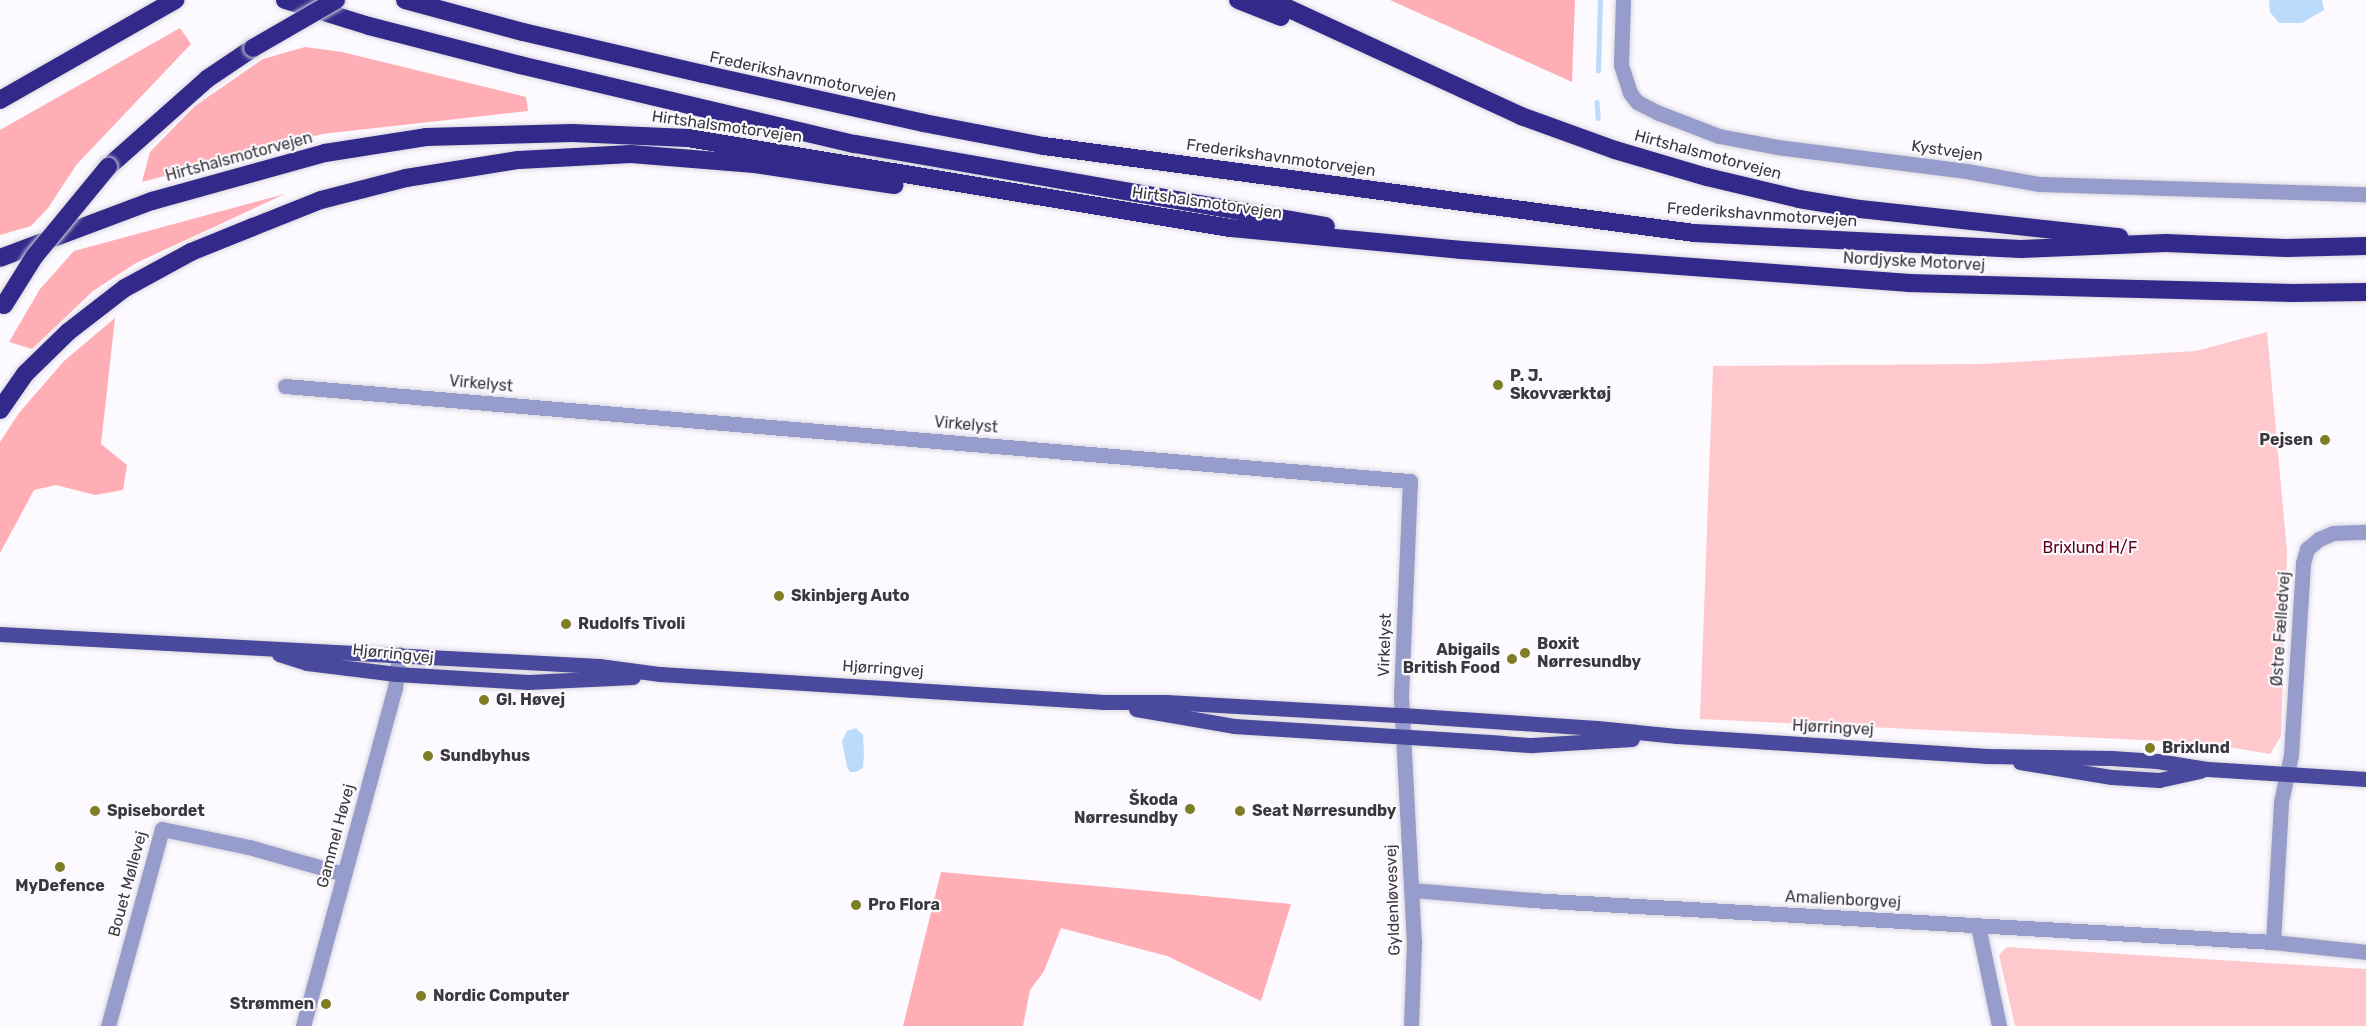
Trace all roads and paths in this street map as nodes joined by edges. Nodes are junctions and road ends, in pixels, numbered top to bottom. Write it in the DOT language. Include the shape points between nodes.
graph roads {
  1 [pos="175,0"];
  2 [pos="285,0"];
  3 [pos="336,0"];
  4 [pos="405,0"];
  5 [pos="1238,0"];
  6 [pos="1270,0"];
  7 [pos="1623,0"];
  8 [pos="1423,72"];
  9 [pos="0,100"];
  10 [pos="2366,194"];
  11 [pos="1230,228"];
  12 [pos="2166,243"];
  13 [pos="2366,246"];
  14 [pos="1461,250"];
  15 [pos="0,258"];
  16 [pos="2366,292"];
  17 [pos="2,309"];
  18 [pos="285,386"];
  19 [pos="0,410"];
  20 [pos="2366,532"];
  21 [pos="0,634"];
  22 [pos="267,650"];
  23 [pos="399,654"];
  24 [pos="396,674"];
  25 [pos="660,674"];
  26 [pos="1104,702"];
  27 [pos="1402,715"];
  28 [pos="1677,736"];
  29 [pos="1403,737"];
  30 [pos="2287,774"];
  31 [pos="2366,779"];
  32 [pos="344,874"];
  33 [pos="1412,890"];
  34 [pos="1978,926"];
  35 [pos="2273,942"];
  36 [pos="2366,952"];
  37 [pos="108,1026"];
  38 [pos="303,1026"];
  39 [pos="1411,1026"];
  40 [pos="1999,1026"];
  1 -- 9 [label="highway"];
  2 -- 14 [label="highway" via="519,65 855,144"];
  3 -- 17 [label="highway, bridge" via="207,79 108,167 34,257"];
  4 -- 12 [label="highway, Frederikshavnmotorvejen" via="703,74 924,123 1055,147 1694,233 2021,249"];
  5 -- 8 [label="highway"];
  6 -- 8 [label="highway, Hirtshalsmotorvejen"];
  7 -- 10 [label="street, Kystvejen" via="1621,65 1630,93 1637,102 1659,113 1719,136 2040,184"];
  8 -- 12 [label="highway, Hirtshalsmotorvejen" via="1521,116 1615,150 1798,199"];
  11 -- 14 [label="highway, Hirtshalsmotorvejen"];
  11 -- 15 [label="highway, Hirtshalsmotorvejen" via="687,138 572,133 426,137 325,153 152,201"];
  11 -- 19 [label="highway" via="684,157 631,154 519,160 406,178 321,200 191,252 125,288 68,332 26,374"];
  12 -- 13 [label="highway" via="2286,248"];
  14 -- 16 [label="highway, Nordjyske Motorvej" via="1908,283 2293,294"];
  18 -- 27 [label="street, Virkelyst" via="1410,481"];
  20 -- 30 [label="street, Østre Fælledvej" via="2333,533 2307,549"];
  21 -- 22 [label="main road, Hjørringvej"];
  22 -- 23 [label="main road, Hjørringvej"];
  22 -- 24 [label="main road, Hjørringvej" via="307,663"];
  23 -- 24 [label="street, Gammel Høvej"];
  23 -- 25 [label="main road, Hjørringvej" via="599,666"];
  24 -- 25 [label="main road, Hjørringvej" via="528,682"];
  24 -- 32 [label="street, Gammel Høvej"];
  25 -- 26 [label="main road, Hjørringvej"];
  26 -- 27 [label="main road, Hjørringvej"];
  26 -- 29 [label="main road, Hjørringvej" via="1234,726"];
  27 -- 28 [label="main road, Hjørringvej"];
  27 -- 29 [label="street"];
  28 -- 29 [label="main road, Hjørringvej" via="1532,745"];
  28 -- 30 [label="main road, Hjørringvej" via="1987,756 2054,769 2159,780 2208,769"];
  29 -- 33 [label="street, Gyldenløvesvej"];
  30 -- 31 [label="main road, Hjørringvej"];
  30 -- 35 [label="street" via="2281,802"];
  32 -- 37 [label="street, Bouet Møllevej" via="249,847 162,829"];
  32 -- 38 [label="street, Gammel Høvej"];
  33 -- 34 [label="street, Amalienborgvej"];
  33 -- 39 [label="street, Gyldenløvesvej"];
  34 -- 35 [label="street, Amalienborgvej"];
  34 -- 40 [label="street"];
  35 -- 36 [label="street, Amalienborgvej"];
}
